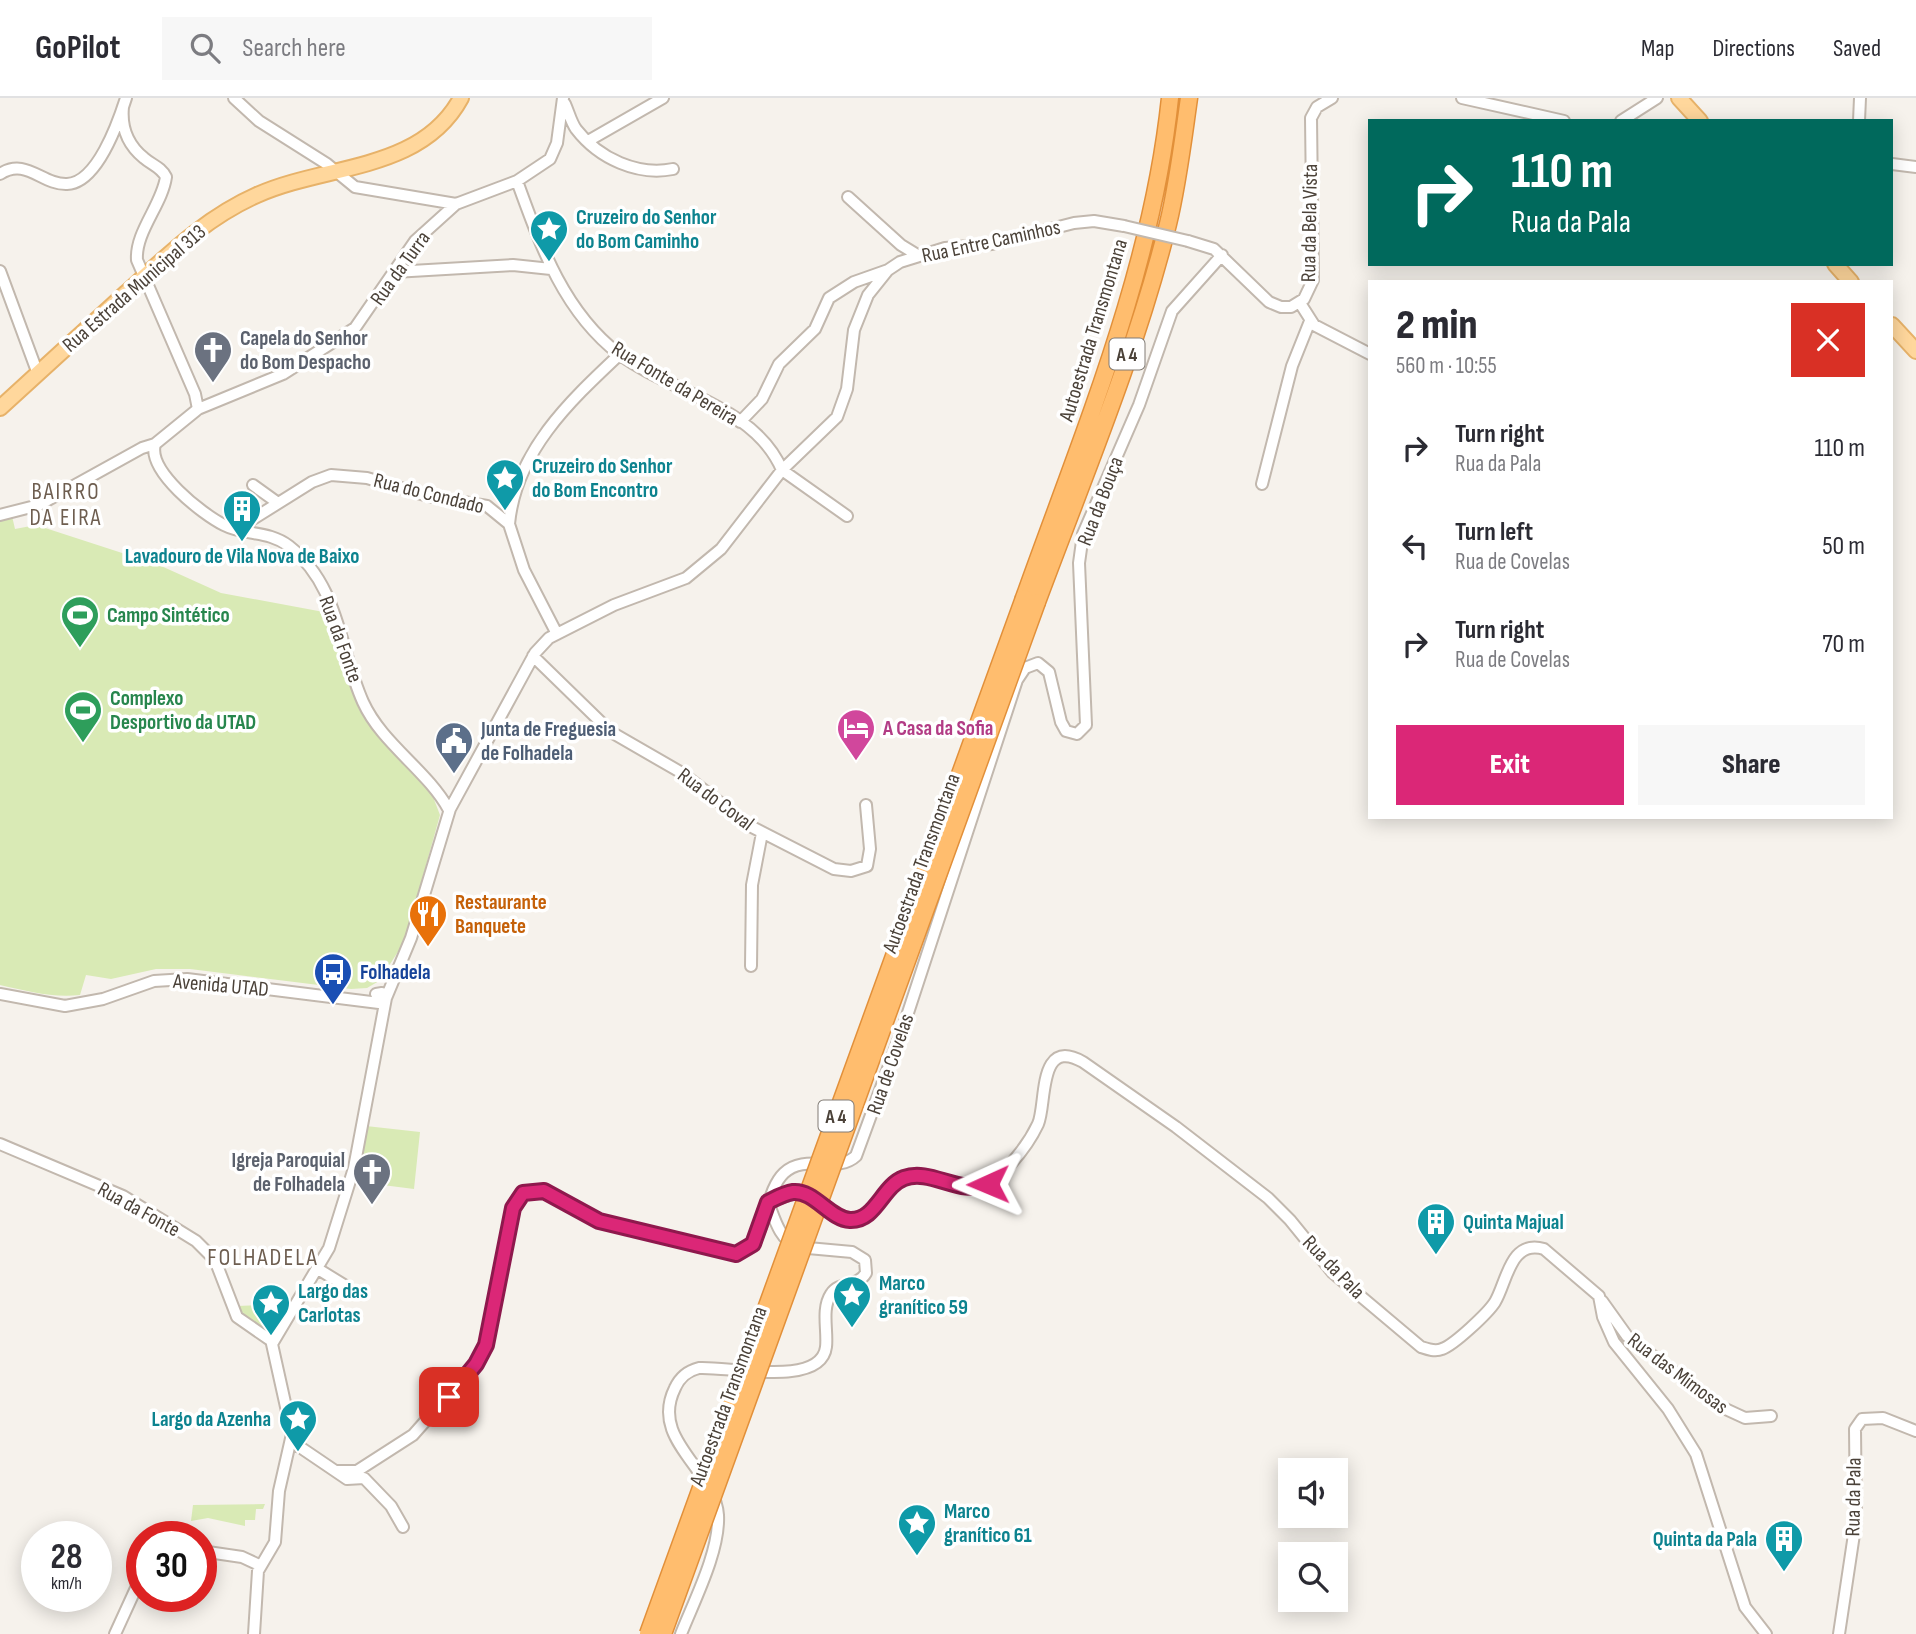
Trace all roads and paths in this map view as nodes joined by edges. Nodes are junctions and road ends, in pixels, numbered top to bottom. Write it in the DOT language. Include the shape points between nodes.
graph roads {
  1 [pos="234,98"];
  2 [pos="461,98"];
  3 [pos="663,98"];
  4 [pos="1170,98"];
  5 [pos="1189,98"];
  6 [pos="1332,98"];
  7 [pos="1462,98"];
  8 [pos="1646,98"];
  9 [pos="1657,98"];
  10 [pos="1679,98"];
  11 [pos="1860,98"];
  12 [pos="563,100"];
  13 [pos="125,102"];
  14 [pos="1638,109"];
  15 [pos="1555,119"];
  16 [pos="1623,119"];
  17 [pos="1698,119"];
  18 [pos="1858,119"];
  19 [pos="588,141"];
  20 [pos="1893,164"];
  21 [pos="1916,167"];
  22 [pos="673,169"];
  23 [pos="335,170"];
  24 [pos="0,174"];
  25 [pos="517,181"];
  26 [pos="848,197"];
  27 [pos="456,204"];
  28 [pos="1188,241"];
  29 [pos="1222,255"];
  30 [pos="919,256"];
  31 [pos="1837,266"];
  32 [pos="551,269"];
  33 [pos="888,270"];
  34 [pos="0,271"];
  35 [pos="394,272"];
  36 [pos="145,275"];
  37 [pos="1849,280"];
  38 [pos="1300,303"];
  39 [pos="1310,321"];
  40 [pos="1893,326"];
  41 [pos="1916,351"];
  42 [pos="1368,353"];
  43 [pos="620,354"];
  44 [pos="38,374"];
  45 [pos="0,408"];
  46 [pos="198,410"];
  47 [pos="740,422"];
  48 [pos="155,444"];
  49 [pos="782,470"];
  50 [pos="1262,484"];
  51 [pos="253,485"];
  52 [pos="514,497"];
  53 [pos="278,503"];
  54 [pos="491,508"];
  55 [pos="0,515"];
  56 [pos="847,516"];
  57 [pos="509,524"];
  58 [pos="237,528"];
  59 [pos="1031,600"];
  60 [pos="557,634"];
  61 [pos="533,656"];
  62 [pos="1017,683"];
  63 [pos="866,805"];
  64 [pos="449,810"];
  65 [pos="762,833"];
  66 [pos="751,966"];
  67 [pos="0,994"];
  68 [pos="381,999"];
  69 [pos="0,1144"];
  70 [pos="768,1202"];
  71 [pos="318,1269"];
  72 [pos="344,1285"];
  73 [pos="1600,1299"];
  74 [pos="272,1342"];
  75 [pos="1772,1416"];
  76 [pos="1916,1431"];
  77 [pos="291,1441"];
  78 [pos="337,1471"];
  79 [pos="403,1527"];
  80 [pos="217,1553"];
  81 [pos="260,1566"];
  82 [pos="126,1610"];
  83 [pos="115,1634"];
  84 [pos="254,1634"];
  85 [pos="648,1634"];
  86 [pos="663,1634"];
  87 [pos="681,1634"];
  88 [pos="1766,1634"];
  89 [pos="1839,1634"];
  1 -- 23 [label="street" via="276,133"];
  2 -- 23 [label="main road, Rua Estrada Municipal 313" via="442,127 415,146"];
  3 -- 19 [label="street"];
  4 -- 59 [label="highway, Autoestrada Transmontana / A 4" via="1161,161 1127,306"];
  5 -- 59 [label="highway, Autoestrada Transmontana / A 4" via="1181,157 1156,265 1115,393"];
  6 -- 38 [label="street, Rua da Bela Vista" via="1317,107 1311,118 1313,280"];
  7 -- 15 [label="street"];
  8 -- 14 [label="street"];
  9 -- 14 [label="street"];
  10 -- 17 [label="main road"];
  11 -- 18 [label="street"];
  12 -- 19 [label="street" via="574,126"];
  12 -- 25 [label="street" via="552,156"];
  13 -- 24 [label="street" via="98,163 78,181 58,183 14,168"];
  13 -- 36 [label="street" via="123,126 129,141 166,177 159,204 138,247 137,260"];
  14 -- 16 [label="street"];
  19 -- 22 [label="street" via="632,168"];
  20 -- 21 [label="street"];
  23 -- 27 [label="street" via="361,189"];
  23 -- 36 [label="main road, Rua Estrada Municipal 313" via="296,180 229,209"];
  25 -- 27 [label="street"];
  25 -- 32 [label="street, Rua Fonte da Pereira"];
  26 -- 30 [label="street"];
  27 -- 35 [label="street, Rua da Turra" via="419,235"];
  28 -- 29 [label="street, Rua da Bela Vista"];
  28 -- 30 [label="street, Rua Entre Caminhos, bridge" via="1124,226 1081,222"];
  29 -- 38 [label="street, Rua da Bela Vista" via="1273,304 1285,308"];
  29 -- 62 [label="street, Rua da Bouça" via="1172,311 1139,405 1083,534 1079,563 1085,728 1074,734 1063,728 1049,673 1042,664 1027,666"];
  30 -- 33 [label="street, Rua Entre Caminhos"];
  31 -- 37 [label="main road"];
  32 -- 35 [label="street" via="513,265"];
  32 -- 43 [label="street, Rua Fonte da Pereira" via="585,320"];
  33 -- 47 [label="street" via="854,282 829,298 815,329 779,364 762,399"];
  33 -- 49 [label="street, Rua Entre Caminhos" via="868,295 853,330 847,389 837,417"];
  34 -- 44 [label="street"];
  35 -- 46 [label="street, Rua da Turra" via="368,313 347,335 283,374"];
  36 -- 44 [label="main road, Rua Estrada Municipal 313"];
  36 -- 46 [label="street"];
  38 -- 39 [label="street"];
  39 -- 42 [label="street"];
  39 -- 50 [label="street" via="1292,366"];
  40 -- 41 [label="main road"];
  43 -- 47 [label="street, Rua Fonte da Pereira"];
  43 -- 52 [label="street" via="545,431"];
  44 -- 45 [label="main road, Rua Estrada Municipal 313"];
  46 -- 48 [label="street, Rua da Turra"];
  47 -- 49 [label="street, Rua Fonte da Pereira" via="768,446"];
  48 -- 55 [label="street, Rua da Turra" via="36,506"];
  48 -- 58 [label="street, Rua da Fonte" via="155,459 165,477 222,524"];
  49 -- 56 [label="street"];
  49 -- 60 [label="street, Rua Entre Caminhos" via="732,537 694,573 614,604"];
  51 -- 53 [label="street"];
  52 -- 54 [label="street"];
  52 -- 57 [label="street"];
  53 -- 54 [label="street, Rua do Condado" via="318,479 337,474"];
  53 -- 58 [label="street, Rua do Condado"];
  54 -- 57 [label="street, Rua do Condado"];
  57 -- 60 [label="street, Rua do Condado" via="524,570"];
  58 -- 64 [label="street, Rua da Fonte" via="275,537 308,566 330,601 369,712"];
  59 -- 85 [label="highway, Autoestrada Transmontana / A 4, bridge"];
  59 -- 86 [label="highway, Autoestrada Transmontana / A 4, bridge"];
  60 -- 61 [label="street, Rua Entre Caminhos"];
  61 -- 64 [label="street, Rua Entre Caminhos"];
  61 -- 65 [label="street, Rua do Coval" via="611,732 682,773"];
  62 -- 70 [label="street, Rua de Covelas" via="861,1147 849,1162 791,1167"];
  63 -- 65 [label="street, Rua do Coval" via="870,853 863,869 837,870"];
  64 -- 68 [label="street, Rua Entre Caminhos" via="411,938"];
  65 -- 66 [label="street" via="752,885"];
  67 -- 68 [label="street, Avenida UTAD" via="65,1006 103,999 154,981 187,979"];
  68 -- 71 [label="street" via="382,1016 355,1164"];
  69 -- 74 [label="street, Rua da Fonte" via="122,1196 196,1241 215,1259 237,1317"];
  70 -- 73 [label="street, Rua da Pala" via="798,1192 851,1220 865,1216 894,1184 907,1177 970,1188 985,1185 1006,1169 1035,1129 1048,1069 1070,1057 1176,1127 1268,1198 1333,1273 1421,1347 1442,1349 1488,1311 1512,1261 1533,1248 1557,1258"];
  70 -- 78 [label="street, Rua de Covelas" via="753,1244 736,1254 599,1221 544,1191 518,1196 489,1334 476,1364 413,1435 357,1471"];
  70 -- 87 [label="street" via="789,1243 857,1253 867,1268 861,1280 830,1295 826,1349 814,1367 793,1372 699,1368 690,1370 675,1386 670,1406 675,1438 716,1501 718,1519 713,1549"];
  71 -- 72 [label="street"];
  71 -- 74 [label="street"];
  73 -- 75 [label="street, Rua das Mimosas" via="1624,1333 1714,1402 1742,1418"];
  73 -- 88 [label="street" via="1612,1340 1665,1406 1697,1457 1745,1607"];
  74 -- 77 [label="street"];
  76 -- 89 [label="street, Rua da Pala" via="1873,1416 1862,1419 1854,1429 1856,1521"];
  77 -- 78 [label="street"];
  77 -- 81 [label="street" via="279,1491 275,1542"];
  78 -- 79 [label="street" via="348,1479 365,1479 391,1506"];
  80 -- 81 [label="street" via="242,1557"];
  81 -- 84 [label="street"];
  82 -- 83 [label="street"];
}
